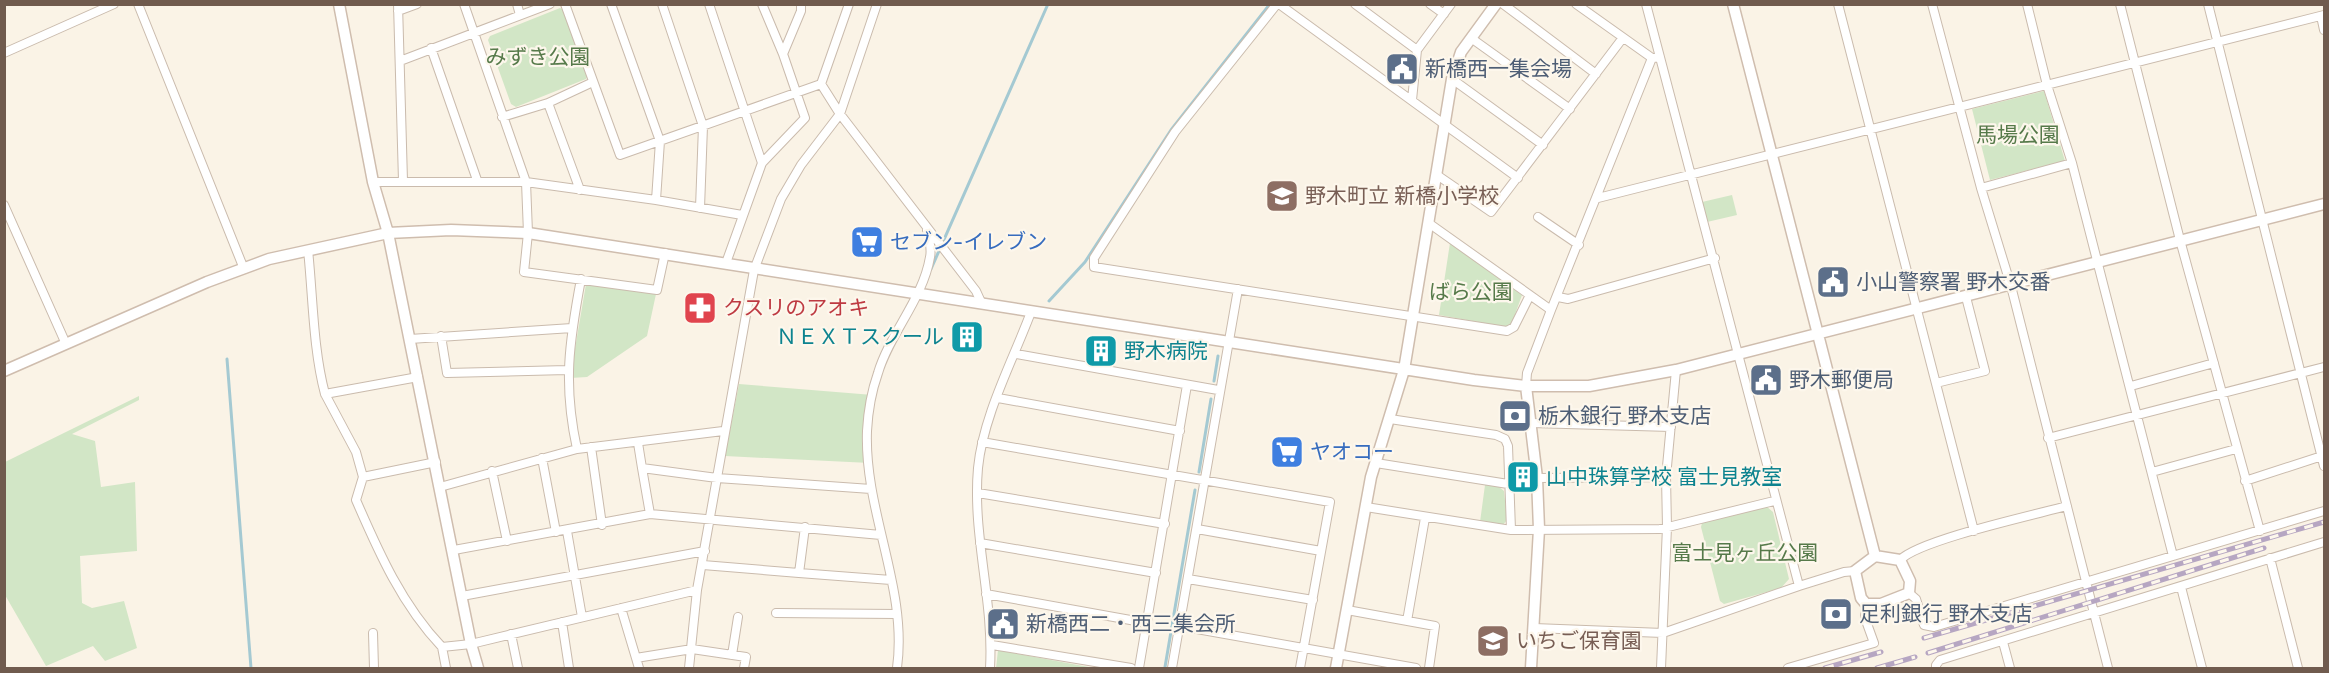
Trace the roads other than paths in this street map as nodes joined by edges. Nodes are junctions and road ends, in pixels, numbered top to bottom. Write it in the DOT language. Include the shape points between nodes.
graph roads {
  1 [pos="114,4"];
  2 [pos="138,4"];
  3 [pos="339,4"];
  4 [pos="417,4"];
  5 [pos="464,4"];
  6 [pos="516,4"];
  7 [pos="550,4"];
  8 [pos="565,4"];
  9 [pos="611,4"];
  10 [pos="662,4"];
  11 [pos="709,4"];
  12 [pos="762,4"];
  13 [pos="801,4"];
  14 [pos="849,4"];
  15 [pos="877,4"];
  16 [pos="1278,4"];
  17 [pos="1355,4"];
  18 [pos="1430,4"];
  19 [pos="1451,4"];
  20 [pos="1496,4"];
  21 [pos="1503,4"];
  22 [pos="1646,4"];
  23 [pos="1733,4"];
  24 [pos="1838,4"];
  25 [pos="1932,4"];
  26 [pos="2027,4"];
  27 [pos="2120,4"];
  28 [pos="2208,4"];
  29 [pos="1578,5"];
  30 [pos="398,8"];
  31 [pos="1444,14"];
  32 [pos="520,15"];
  33 [pos="2323,15"];
  34 [pos="2325,30"];
  35 [pos="473,33"];
  36 [pos="1471,38"];
  37 [pos="1622,39"];
  38 [pos="2218,42"];
  39 [pos="431,48"];
  40 [pos="1417,50"];
  41 [pos="4,53"];
  42 [pos="783,54"];
  43 [pos="1656,58"];
  44 [pos="400,61"];
  45 [pos="2136,63"];
  46 [pos="1596,74"];
  47 [pos="1452,79"];
  48 [pos="593,82"];
  49 [pos="821,84"];
  50 [pos="2047,85"];
  51 [pos="796,93"];
  52 [pos="1412,100"];
  53 [pos="548,103"];
  54 [pos="1960,107"];
  55 [pos="1570,109"];
  56 [pos="745,110"];
  57 [pos="840,114"];
  58 [pos="502,117"];
  59 [pos="1446,125"];
  60 [pos="703,126"];
  61 [pos="1870,130"];
  62 [pos="660,141"];
  63 [pos="1543,145"];
  64 [pos="1772,155"];
  65 [pos="762,163"];
  66 [pos="2072,163"];
  67 [pos="1437,176"];
  68 [pos="1690,176"];
  69 [pos="1518,178"];
  70 [pos="477,180"];
  71 [pos="404,181"];
  72 [pos="373,182"];
  73 [pos="526,182"];
  74 [pos="1981,188"];
  75 [pos="580,190"];
  76 [pos="1598,198"];
  77 [pos="656,200"];
  78 [pos="4,204"];
  79 [pos="2325,204"];
  80 [pos="700,208"];
  81 [pos="742,215"];
  82 [pos="1538,217"];
  83 [pos="2260,219"];
  84 [pos="1430,224"];
  85 [pos="927,230"];
  86 [pos="388,233"];
  87 [pos="528,233"];
  88 [pos="2180,240"];
  89 [pos="1579,245"];
  90 [pos="308,250"];
  91 [pos="665,253"];
  92 [pos="1715,258"];
  93 [pos="2098,262"];
  94 [pos="726,263"];
  95 [pos="244,269"];
  96 [pos="754,270"];
  97 [pos="581,279"];
  98 [pos="2011,286"];
  99 [pos="1238,289"];
  100 [pos="917,295"];
  101 [pos="1530,295"];
  102 [pos="1558,297"];
  103 [pos="1965,297"];
  104 [pos="981,302"];
  105 [pos="1917,309"];
  106 [pos="1551,310"];
  107 [pos="1031,312"];
  108 [pos="1414,317"];
  109 [pos="572,328"];
  110 [pos="1818,334"];
  111 [pos="441,336"];
  112 [pos="410,339"];
  113 [pos="1227,342"];
  114 [pos="66,344"];
  115 [pos="1016,354"];
  116 [pos="1737,354"];
  117 [pos="2214,363"];
  118 [pos="2325,367"];
  119 [pos="1404,369"];
  120 [pos="567,370"];
  121 [pos="1676,370"];
  122 [pos="4,371"];
  123 [pos="2300,374"];
  124 [pos="418,377"];
  125 [pos="1936,383"];
  126 [pos="1187,385"];
  127 [pos="1526,386"];
  128 [pos="2131,386"];
  129 [pos="1218,390"];
  130 [pos="326,394"];
  131 [pos="2221,394"];
  132 [pos="998,398"];
  133 [pos="2138,415"];
  134 [pos="1390,419"];
  135 [pos="1531,423"];
  136 [pos="1671,427"];
  137 [pos="723,431"];
  138 [pos="1180,431"];
  139 [pos="2048,438"];
  140 [pos="982,442"];
  141 [pos="638,443"];
  142 [pos="591,447"];
  143 [pos="577,449"];
  144 [pos="2236,449"];
  145 [pos="2322,456"];
  146 [pos="542,458"];
  147 [pos="436,462"];
  148 [pos="1376,463"];
  149 [pos="2325,466"];
  150 [pos="642,468"];
  151 [pos="492,471"];
  152 [pos="2152,472"];
  153 [pos="1172,476"];
  154 [pos="363,477"];
  155 [pos="1666,477"];
  156 [pos="717,478"];
  157 [pos="1537,478"];
  158 [pos="2245,480"];
  159 [pos="1203,481"];
  160 [pos="1508,484"];
  161 [pos="440,487"];
  162 [pos="871,489"];
  163 [pos="978,493"];
  164 [pos="1774,501"];
  165 [pos="2067,506"];
  166 [pos="1366,507"];
  167 [pos="2325,511"];
  168 [pos="650,514"];
  169 [pos="1425,518"];
  170 [pos="709,521"];
  171 [pos="1165,524"];
  172 [pos="602,525"];
  173 [pos="805,527"];
  174 [pos="1667,527"];
  175 [pos="1197,529"];
  176 [pos="1539,529"];
  177 [pos="1511,530"];
  178 [pos="567,531"];
  179 [pos="1974,531"];
  180 [pos="2260,531"];
  181 [pos="556,532"];
  182 [pos="881,535"];
  183 [pos="507,541"];
  184 [pos="2325,542"];
  185 [pos="980,543"];
  186 [pos="454,550"];
  187 [pos="705,551"];
  188 [pos="1321,551"];
  189 [pos="1875,556"];
  190 [pos="2173,556"];
  191 [pos="2270,558"];
  192 [pos="1900,560"];
  193 [pos="703,565"];
  194 [pos="1855,571"];
  195 [pos="799,573"];
  196 [pos="1156,573"];
  197 [pos="576,574"];
  198 [pos="1188,579"];
  199 [pos="891,580"];
  200 [pos="2085,582"];
  201 [pos="1799,586"];
  202 [pos="2181,587"];
  203 [pos="697,590"];
  204 [pos="1908,592"];
  205 [pos="986,594"];
  206 [pos="462,596"];
  207 [pos="1313,600"];
  208 [pos="1866,604"];
  209 [pos="621,608"];
  210 [pos="1347,610"];
  211 [pos="776,613"];
  212 [pos="897,614"];
  213 [pos="2093,615"];
  214 [pos="582,617"];
  215 [pos="738,617"];
  216 [pos="1407,621"];
  217 [pos="562,622"];
  218 [pos="1147,623"];
  219 [pos="1180,626"];
  220 [pos="1534,628"];
  221 [pos="373,633"];
  222 [pos="1663,633"];
  223 [pos="511,634"];
  224 [pos="2002,642"];
  225 [pos="471,644"];
  226 [pos="992,645"];
  227 [pos="442,648"];
  228 [pos="692,649"];
  229 [pos="1304,650"];
  230 [pos="732,655"];
  231 [pos="1338,656"];
  232 [pos="636,658"];
  233 [pos="1386,666"];
  234 [pos="374,669"];
  235 [pos="446,669"];
  236 [pos="478,669"];
  237 [pos="518,669"];
  238 [pos="569,669"];
  239 [pos="639,669"];
  240 [pos="689,669"];
  241 [pos="744,669"];
  242 [pos="897,669"];
  243 [pos="990,669"];
  244 [pos="1131,669"];
  245 [pos="1139,669"];
  246 [pos="1172,669"];
  247 [pos="1300,669"];
  248 [pos="1336,669"];
  249 [pos="1416,669"];
  250 [pos="1429,669"];
  251 [pos="1532,669"];
  252 [pos="1661,669"];
  253 [pos="1788,669"];
  254 [pos="1936,669"];
  255 [pos="2010,669"];
  256 [pos="2108,669"];
  257 [pos="2202,669"];
  258 [pos="2298,669"];
  1 -- 41 [label="street"];
  2 -- 95 [label="street"];
  3 -- 72 [label="street"];
  4 -- 30 [label="street"];
  5 -- 35 [label="street"];
  6 -- 32 [label="street"];
  7 -- 32 [label="street"];
  8 -- 48 [label="street"];
  9 -- 62 [label="street"];
  10 -- 60 [label="street"];
  11 -- 56 [label="street"];
  12 -- 42 [label="street"];
  13 -- 42 [label="street"];
  14 -- 49 [label="street"];
  15 -- 57 [label="street"];
  16 -- 52 [label="street"];
  16 -- 99 [label="street" via="1175,132 1092,262 1094,267"];
  17 -- 40 [label="street"];
  18 -- 31 [label="street"];
  19 -- 31 [label="street"];
  20 -- 36 [label="street"];
  21 -- 46 [label="street"];
  22 -- 43 [label="street"];
  23 -- 64 [label="street"];
  24 -- 61 [label="street"];
  25 -- 54 [label="street"];
  26 -- 50 [label="street"];
  27 -- 45 [label="street"];
  28 -- 38 [label="street"];
  29 -- 37 [label="street"];
  30 -- 44 [label="street"];
  31 -- 40 [label="street"];
  32 -- 35 [label="street"];
  33 -- 34 [label="street"];
  33 -- 38 [label="street"];
  35 -- 39 [label="street"];
  35 -- 58 [label="street"];
  36 -- 47 [label="street" via="1461,52"];
  36 -- 55 [label="street"];
  37 -- 43 [label="street"];
  37 -- 46 [label="street"];
  38 -- 45 [label="street"];
  38 -- 83 [label="street"];
  39 -- 44 [label="street"];
  39 -- 70 [label="street"];
  40 -- 52 [label="street"];
  42 -- 51 [label="street"];
  43 -- 68 [label="street"];
  43 -- 76 [label="street"];
  44 -- 71 [label="street"];
  45 -- 50 [label="street"];
  45 -- 88 [label="street"];
  46 -- 55 [label="street"];
  47 -- 59 [label="street"];
  47 -- 63 [label="street"];
  48 -- 53 [label="street"];
  48 -- 62 [label="street" via="620,156"];
  49 -- 51 [label="street"];
  49 -- 57 [label="street"];
  50 -- 54 [label="street"];
  50 -- 66 [label="street"];
  51 -- 56 [label="street"];
  51 -- 65 [label="street" via="805,118"];
  52 -- 59 [label="street"];
  53 -- 58 [label="street"];
  53 -- 75 [label="street"];
  54 -- 61 [label="street"];
  54 -- 74 [label="street"];
  55 -- 63 [label="street"];
  56 -- 60 [label="street"];
  56 -- 65 [label="street"];
  57 -- 85 [label="street"];
  57 -- 96 [label="street" via="781,199"];
  58 -- 73 [label="street"];
  59 -- 67 [label="street"];
  59 -- 69 [label="street"];
  60 -- 62 [label="street"];
  60 -- 80 [label="street"];
  61 -- 64 [label="street"];
  61 -- 105 [label="street"];
  62 -- 77 [label="street"];
  63 -- 69 [label="street"];
  64 -- 68 [label="street"];
  64 -- 110 [label="street"];
  65 -- 81 [label="street"];
  66 -- 74 [label="street"];
  66 -- 93 [label="street"];
  67 -- 69 [label="street" via="1491,212"];
  67 -- 84 [label="street"];
  68 -- 76 [label="street"];
  68 -- 92 [label="street"];
  70 -- 71 [label="street"];
  70 -- 73 [label="street"];
  71 -- 72 [label="street"];
  72 -- 86 [label="street"];
  73 -- 75 [label="street"];
  73 -- 87 [label="street"];
  74 -- 98 [label="street"];
  75 -- 77 [label="street"];
  76 -- 89 [label="street"];
  77 -- 80 [label="street"];
  78 -- 114 [label="street"];
  79 -- 83 [label="street"];
  80 -- 81 [label="street"];
  81 -- 94 [label="street"];
  82 -- 89 [label="street"];
  83 -- 88 [label="street"];
  83 -- 123 [label="street"];
  84 -- 101 [label="street"];
  84 -- 108 [label="street"];
  85 -- 100 [label="street" via="931,256"];
  85 -- 104 [label="street"];
  86 -- 87 [label="street"];
  86 -- 90 [label="street"];
  86 -- 112 [label="street"];
  87 -- 91 [label="street"];
  87 -- 97 [label="street" via="524,272"];
  88 -- 93 [label="street"];
  88 -- 117 [label="street"];
  89 -- 102 [label="street"];
  90 -- 95 [label="street"];
  90 -- 130 [label="street" via="316,354"];
  91 -- 94 [label="street"];
  91 -- 97 [label="street" via="657,290"];
  92 -- 102 [label="street" via="1568,299"];
  92 -- 116 [label="street"];
  93 -- 98 [label="street"];
  93 -- 128 [label="street"];
  94 -- 96 [label="street"];
  95 -- 114 [label="street"];
  96 -- 100 [label="street"];
  96 -- 137 [label="street"];
  97 -- 109 [label="street"];
  98 -- 103 [label="street"];
  98 -- 139 [label="street"];
  99 -- 108 [label="street"];
  99 -- 113 [label="street"];
  100 -- 104 [label="street"];
  100 -- 162 [label="street" via="878,372 867,430"];
  101 -- 106 [label="street"];
  101 -- 108 [label="street" via="1515,327 1507,331"];
  102 -- 106 [label="street"];
  103 -- 105 [label="street"];
  103 -- 125 [label="street" via="1984,371"];
  104 -- 107 [label="street"];
  105 -- 110 [label="street"];
  105 -- 125 [label="street"];
  106 -- 127 [label="street" via="1527,373"];
  107 -- 113 [label="street"];
  107 -- 115 [label="street"];
  108 -- 119 [label="street"];
  109 -- 111 [label="street"];
  109 -- 120 [label="street"];
  110 -- 116 [label="street"];
  110 -- 189 [label="street"];
  111 -- 112 [label="street"];
  111 -- 120 [label="street" via="447,373"];
  112 -- 124 [label="street"];
  113 -- 119 [label="street"];
  113 -- 129 [label="street"];
  114 -- 122 [label="street"];
  115 -- 126 [label="street"];
  115 -- 132 [label="street"];
  116 -- 121 [label="street"];
  116 -- 164 [label="street"];
  117 -- 128 [label="street"];
  117 -- 131 [label="street"];
  118 -- 123 [label="street"];
  119 -- 127 [label="street"];
  119 -- 134 [label="street"];
  120 -- 143 [label="street" via="569,411"];
  121 -- 127 [label="street" via="1589,386"];
  121 -- 136 [label="street"];
  123 -- 131 [label="street"];
  123 -- 145 [label="street"];
  124 -- 130 [label="street"];
  124 -- 147 [label="street"];
  125 -- 179 [label="street"];
  126 -- 129 [label="street"];
  126 -- 138 [label="street"];
  127 -- 135 [label="street"];
  128 -- 133 [label="street"];
  129 -- 159 [label="street"];
  130 -- 154 [label="street" via="356,452"];
  131 -- 133 [label="street"];
  131 -- 144 [label="street"];
  132 -- 138 [label="street"];
  132 -- 140 [label="street"];
  133 -- 139 [label="street"];
  133 -- 152 [label="street"];
  134 -- 148 [label="street"];
  134 -- 160 [label="street" via="1505,439"];
  135 -- 136 [label="street"];
  135 -- 157 [label="street"];
  136 -- 155 [label="street"];
  137 -- 141 [label="street"];
  137 -- 156 [label="street"];
  138 -- 153 [label="street"];
  139 -- 165 [label="street"];
  140 -- 153 [label="street"];
  140 -- 163 [label="street"];
  141 -- 142 [label="street"];
  141 -- 150 [label="street"];
  142 -- 143 [label="street"];
  142 -- 172 [label="street"];
  143 -- 146 [label="street"];
  144 -- 152 [label="street"];
  144 -- 158 [label="street"];
  145 -- 149 [label="street"];
  145 -- 158 [label="street"];
  146 -- 151 [label="street"];
  146 -- 181 [label="street"];
  147 -- 154 [label="street"];
  147 -- 161 [label="street"];
  148 -- 160 [label="street"];
  148 -- 166 [label="street"];
  150 -- 156 [label="street"];
  150 -- 168 [label="street"];
  151 -- 161 [label="street"];
  151 -- 183 [label="street"];
  152 -- 190 [label="street"];
  153 -- 159 [label="street"];
  153 -- 171 [label="street"];
  154 -- 227 [label="street" via="356,500 385,566 420,625"];
  155 -- 157 [label="street"];
  155 -- 174 [label="street"];
  156 -- 162 [label="street"];
  156 -- 170 [label="street"];
  157 -- 176 [label="street"];
  158 -- 180 [label="street"];
  159 -- 175 [label="street"];
  159 -- 188 [label="street" via="1330,502"];
  160 -- 177 [label="street"];
  161 -- 186 [label="street"];
  162 -- 182 [label="street"];
  163 -- 171 [label="street"];
  163 -- 185 [label="street"];
  164 -- 174 [label="street"];
  164 -- 201 [label="street"];
  165 -- 179 [label="street"];
  165 -- 200 [label="street"];
  166 -- 169 [label="street"];
  166 -- 210 [label="street"];
  167 -- 180 [label="street"];
  168 -- 170 [label="street"];
  168 -- 172 [label="street"];
  169 -- 177 [label="street"];
  169 -- 216 [label="street"];
  170 -- 173 [label="street"];
  170 -- 187 [label="street"];
  171 -- 196 [label="street"];
  172 -- 178 [label="street"];
  173 -- 182 [label="street"];
  173 -- 195 [label="street"];
  174 -- 176 [label="street"];
  174 -- 222 [label="street"];
  175 -- 188 [label="street"];
  175 -- 198 [label="street"];
  176 -- 177 [label="street"];
  176 -- 220 [label="street"];
  178 -- 181 [label="street"];
  178 -- 197 [label="street"];
  179 -- 192 [label="street" via="1910,552"];
  180 -- 190 [label="street"];
  181 -- 183 [label="street"];
  182 -- 199 [label="street"];
  183 -- 186 [label="street"];
  184 -- 191 [label="street"];
  185 -- 196 [label="street"];
  185 -- 205 [label="street"];
  186 -- 206 [label="street"];
  187 -- 193 [label="street"];
  187 -- 197 [label="street"];
  188 -- 207 [label="street"];
  189 -- 192 [label="street"];
  189 -- 194 [label="street"];
  190 -- 200 [label="street"];
  191 -- 202 [label="street"];
  191 -- 258 [label="street"];
  192 -- 204 [label="street" via="1910,581"];
  193 -- 195 [label="street"];
  193 -- 203 [label="street"];
  194 -- 201 [label="street"];
  194 -- 208 [label="street"];
  195 -- 199 [label="street"];
  196 -- 218 [label="street"];
  197 -- 206 [label="street"];
  197 -- 214 [label="street"];
  198 -- 207 [label="street"];
  198 -- 219 [label="street"];
  199 -- 212 [label="street"];
  200 -- 204 [label="street" via="1929,628 1924,625 1916,599"];
  200 -- 213 [label="street"];
  201 -- 222 [label="street"];
  202 -- 213 [label="street"];
  202 -- 257 [label="street"];
  203 -- 209 [label="street"];
  203 -- 228 [label="street"];
  204 -- 208 [label="street" via="1881,604"];
  205 -- 218 [label="street"];
  205 -- 226 [label="street"];
  206 -- 225 [label="street"];
  207 -- 229 [label="street"];
  208 -- 253 [label="street" via="1865,618 1874,643"];
  209 -- 214 [label="street"];
  209 -- 232 [label="street"];
  210 -- 216 [label="street"];
  210 -- 231 [label="street"];
  211 -- 212 [label="street"];
  212 -- 242 [label="street"];
  213 -- 224 [label="street"];
  213 -- 256 [label="street"];
  214 -- 217 [label="street"];
  215 -- 230 [label="street"];
  216 -- 250 [label="street" via="1435,626"];
  217 -- 223 [label="street"];
  217 -- 238 [label="street"];
  218 -- 245 [label="street"];
  219 -- 229 [label="street"];
  219 -- 246 [label="street"];
  220 -- 222 [label="street"];
  220 -- 251 [label="street"];
  221 -- 234 [label="street"];
  222 -- 252 [label="street"];
  223 -- 225 [label="street"];
  223 -- 237 [label="street"];
  224 -- 254 [label="street" via="1941,660"];
  224 -- 255 [label="street"];
  225 -- 227 [label="street"];
  225 -- 236 [label="street"];
  226 -- 243 [label="street"];
  226 -- 244 [label="street"];
  227 -- 235 [label="street"];
  228 -- 230 [label="street"];
  228 -- 232 [label="street"];
  228 -- 240 [label="street"];
  229 -- 231 [label="street"];
  229 -- 247 [label="street"];
  230 -- 241 [label="street" via="746,657"];
  231 -- 233 [label="street"];
  231 -- 248 [label="street"];
  232 -- 239 [label="street"];
  233 -- 249 [label="street"];
}
